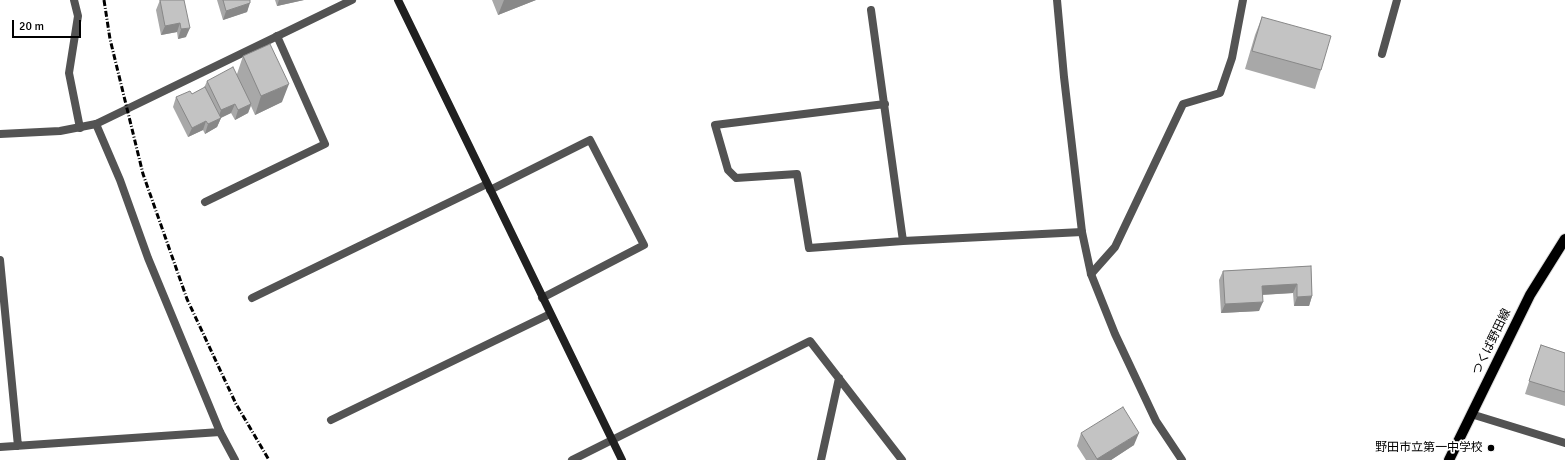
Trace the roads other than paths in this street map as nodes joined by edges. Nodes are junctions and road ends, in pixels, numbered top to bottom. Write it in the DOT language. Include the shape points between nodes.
graph roads {
  1 [pos="74,0"];
  2 [pos="352,0"];
  3 [pos="398,0"];
  4 [pos="1057,0"];
  5 [pos="1243,0"];
  6 [pos="1398,0"];
  7 [pos="871,10"];
  8 [pos="277,36"];
  9 [pos="1382,54"];
  10 [pos="885,104"];
  11 [pos="96,124"];
  12 [pos="80,128"];
  13 [pos="0,134"];
  14 [pos="488,187"];
  15 [pos="205,202"];
  16 [pos="1082,232"];
  17 [pos="1565,239"];
  18 [pos="903,241"];
  19 [pos="1562,248"];
  20 [pos="0,260"];
  21 [pos="1091,274"];
  22 [pos="252,298"];
  23 [pos="542,298"];
  24 [pos="550,314"];
  25 [pos="839,378"];
  26 [pos="1471,414"];
  27 [pos="331,420"];
  28 [pos="220,432"];
  29 [pos="612,440"];
  30 [pos="1565,443"];
  31 [pos="18,446"];
  32 [pos="0,447"];
  33 [pos="235,460"];
  34 [pos="572,460"];
  35 [pos="622,460"];
  36 [pos="820,460"];
  37 [pos="902,460"];
  38 [pos="1182,460"];
  39 [pos="1449,460"];
  1 -- 12 [label="street" via="78,16 69,73"];
  2 -- 8 [label="street"];
  3 -- 14 [label="street"];
  4 -- 16 [label="street"];
  5 -- 21 [label="street" via="1232,58 1220,93 1183,104 1115,247"];
  6 -- 9 [label="street"];
  7 -- 10 [label="street"];
  8 -- 11 [label="street"];
  8 -- 15 [label="street" via="325,144"];
  10 -- 18 [label="street"];
  10 -- 18 [label="street" via="715,125 728,170 736,178 797,174 809,248"];
  11 -- 12 [label="street"];
  11 -- 28 [label="street"];
  12 -- 13 [label="street"];
  14 -- 22 [label="street"];
  14 -- 23 [label="street"];
  14 -- 23 [label="street" via="590,140 644,245"];
  16 -- 18 [label="street"];
  16 -- 21 [label="street"];
  17 -- 19 [label="main road, つくば野田線"];
  19 -- 26 [label="main road, つくば野田線" via="1530,295"];
  20 -- 31 [label="street"];
  21 -- 38 [label="street" via="1115,334 1156,421"];
  23 -- 24 [label="street"];
  24 -- 27 [label="street"];
  24 -- 29 [label="street"];
  25 -- 29 [label="street" via="810,341"];
  25 -- 36 [label="street"];
  25 -- 37 [label="street"];
  26 -- 30 [label="street"];
  26 -- 39 [label="main road, つくば野田線"];
  28 -- 31 [label="street"];
  28 -- 33 [label="street"];
  29 -- 34 [label="street"];
  29 -- 35 [label="street"];
  31 -- 32 [label="street"];
}
